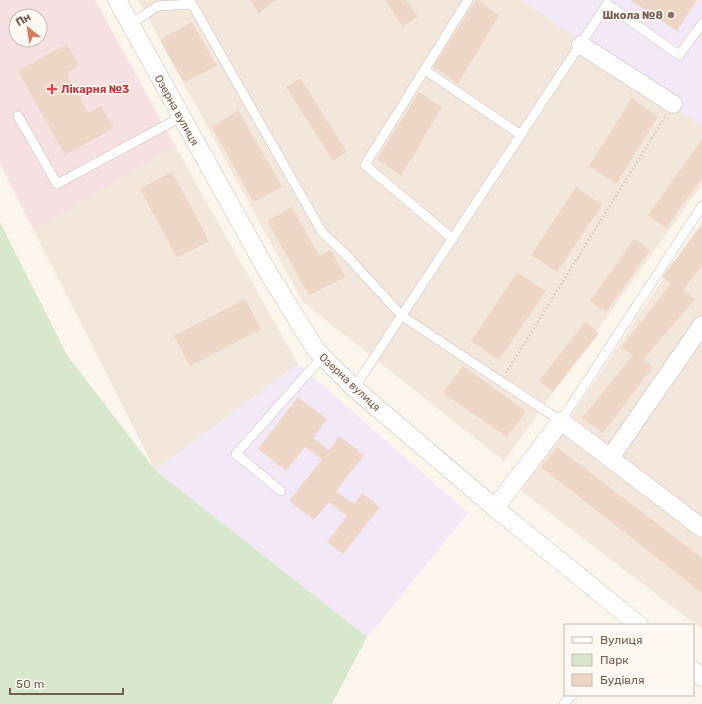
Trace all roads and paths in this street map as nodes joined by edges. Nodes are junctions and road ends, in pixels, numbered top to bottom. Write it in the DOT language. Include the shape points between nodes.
graph roads {
  1 [pos="117,0"];
  2 [pos="468,0"];
  3 [pos="604,2"];
  4 [pos="130,24"];
  5 [pos="702,24"];
  6 [pos="581,45"];
  7 [pos="425,70"];
  8 [pos="673,104"];
  9 [pos="18,116"];
  10 [pos="181,116"];
  11 [pos="521,135"];
  12 [pos="702,206"];
  13 [pos="452,239"];
  14 [pos="402,316"];
  15 [pos="702,325"];
  16 [pos="322,357"];
  17 [pos="501,382"];
  18 [pos="354,388"];
  19 [pos="561,421"];
  20 [pos="610,458"];
  21 [pos="281,491"];
  22 [pos="496,508"];
  23 [pos="702,528"];
  24 [pos="636,624"];
  25 [pos="694,671"];
  26 [pos="702,677"];
  27 [pos="571,696"];
  28 [pos="564,704"];
  1 -- 4 [label="street, Озерна вулиця"];
  2 -- 7 [label="lane"];
  3 -- 5 [label="lane" via="679,55"];
  3 -- 6 [label="lane"];
  4 -- 10 [label="street, Озерна вулиця"];
  4 -- 14 [label="lane" via="158,6 192,4 322,232"];
  6 -- 8 [label="street"];
  6 -- 11 [label="lane"];
  7 -- 11 [label="lane"];
  7 -- 13 [label="lane" via="365,165"];
  8 -- 17 [label="path"];
  9 -- 10 [label="lane" via="57,184"];
  10 -- 16 [label="street, Озерна вулиця" via="266,269"];
  11 -- 13 [label="lane"];
  12 -- 19 [label="lane"];
  13 -- 14 [label="lane"];
  14 -- 17 [label="lane"];
  14 -- 18 [label="lane"];
  15 -- 20 [label="street"];
  16 -- 18 [label="street, Озерна вулиця"];
  16 -- 21 [label="lane" via="236,454"];
  17 -- 19 [label="lane"];
  18 -- 22 [label="street, Озерна вулиця"];
  19 -- 20 [label="street"];
  19 -- 22 [label="street"];
  20 -- 23 [label="street"];
  22 -- 24 [label="street, Озерна вулиця"];
  25 -- 26 [label="street"];
  27 -- 28 [label="lane"];
}
